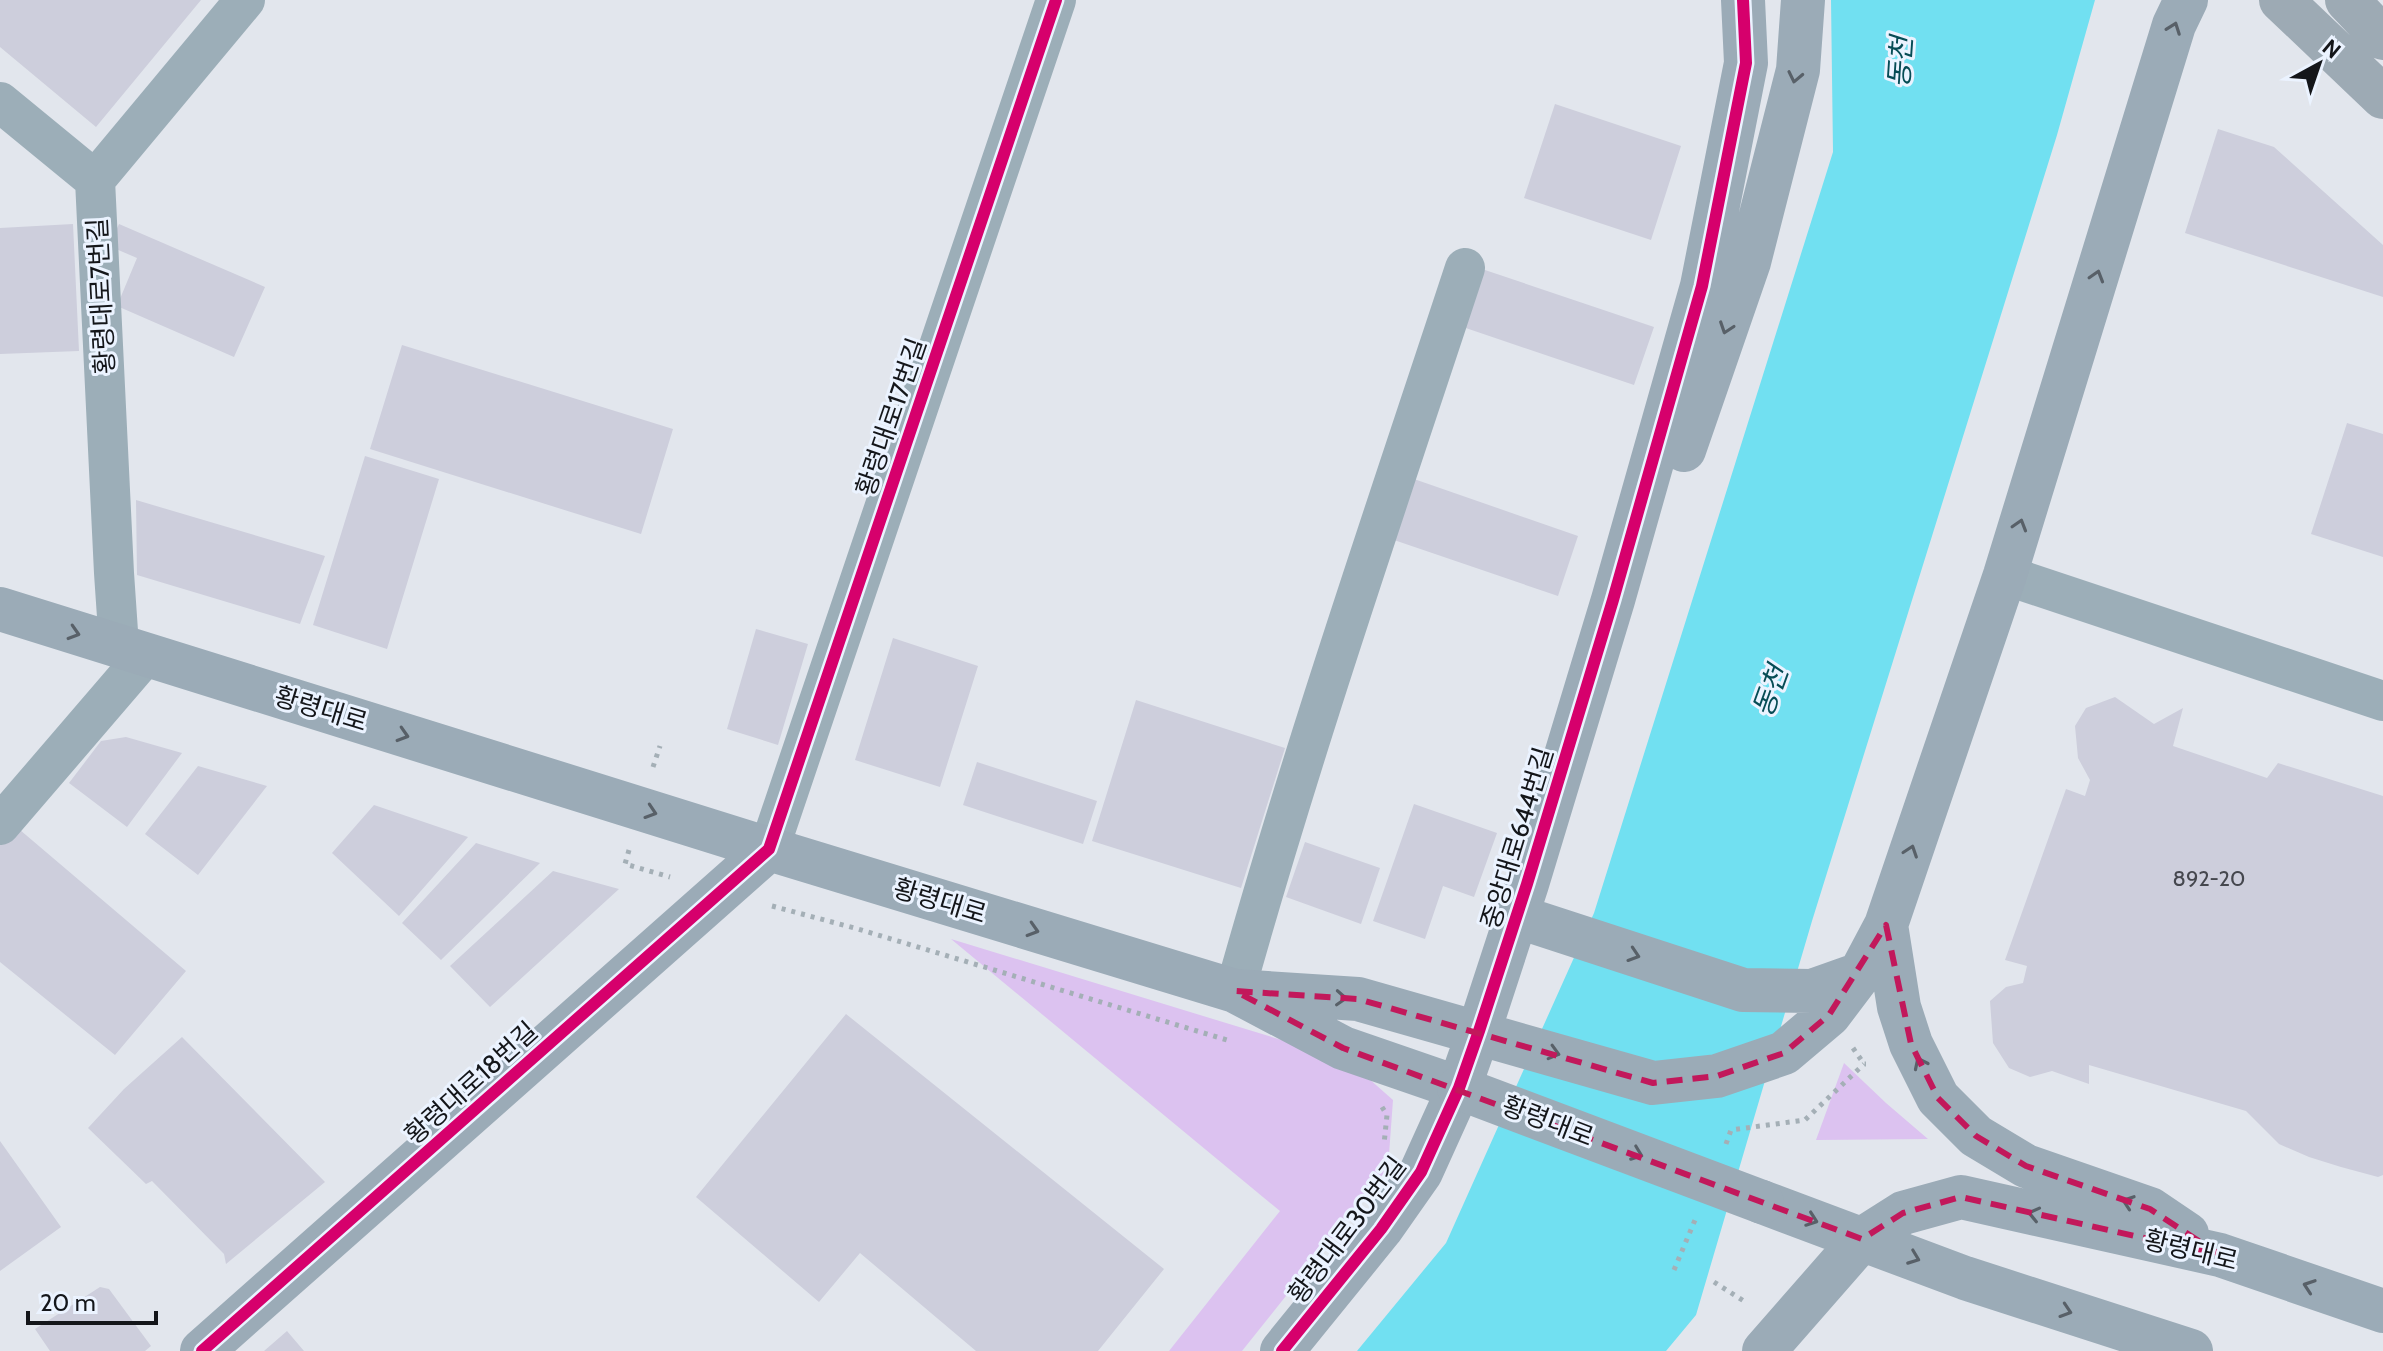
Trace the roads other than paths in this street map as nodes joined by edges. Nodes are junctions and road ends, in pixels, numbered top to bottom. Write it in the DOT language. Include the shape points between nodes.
graph roads {
  1 [pos="245,0"];
  2 [pos="1056,0"];
  3 [pos="1743,0"];
  4 [pos="1803,0"];
  5 [pos="2186,0"];
  6 [pos="2281,0"];
  7 [pos="2311,0"];
  8 [pos="2347,0"];
  9 [pos="2383,38"];
  10 [pos="2383,71"];
  11 [pos="2383,97"];
  12 [pos="0,102"];
  13 [pos="95,180"];
  14 [pos="1465,268"];
  15 [pos="2005,575"];
  16 [pos="1613,600"];
  17 [pos="0,609"];
  18 [pos="132,651"];
  19 [pos="2383,701"];
  20 [pos="0,825"];
  21 [pos="769,849"];
  22 [pos="1516,916"];
  23 [pos="1886,925"];
  24 [pos="1860,974"];
  25 [pos="1235,991"];
  26 [pos="1479,1031"];
  27 [pos="1459,1088"];
  28 [pos="1862,1239"];
  29 [pos="2220,1255"];
  30 [pos="2383,1311"];
  31 [pos="202,1351"];
  32 [pos="1282,1351"];
  33 [pos="1764,1351"];
  34 [pos="2191,1351"];
  1 -- 13 [label="street, 황령대로7번길"];
  2 -- 21 [label="street, 황령대로17번길"];
  3 -- 16 [label="main road" via="1746,63 1702,286"];
  4 -- 16 [label="main road, one-way" via="1798,70 1749,262 1683,453"];
  15 -- 5 [label="main road, one-way"];
  6 -- 11 [label="highway"];
  7 -- 10 [label="main road"];
  8 -- 9 [label="highway"];
  12 -- 13 [label="street"];
  13 -- 18 [label="street, 황령대로7번길"];
  14 -- 25 [label="street"];
  15 -- 19 [label="street"];
  23 -- 15 [label="main road, one-way"];
  16 -- 22 [label="main road, 중앙대로644번길"];
  17 -- 18 [label="main road, 황령대로, one-way"];
  18 -- 20 [label="street"];
  18 -- 21 [label="main road, 황령대로, one-way"];
  21 -- 25 [label="main road, 황령대로, one-way"];
  21 -- 31 [label="main road, 황령대로18번길"];
  22 -- 24 [label="main road, one-way" via="1743,990 1812,991"];
  22 -- 26 [label="main road, 중앙대로644번길"];
  23 -- 24 [label="main road"];
  29 -- 23 [label="main road, one-way" via="2150,1209 2026,1166 1976,1136 1938,1098 1911,1044 1899,1007"];
  26 -- 24 [label="main road, one-way" via="1653,1083 1717,1076 1784,1053 1829,1015"];
  25 -- 26 [label="main road, one-way" via="1358,999"];
  25 -- 27 [label="main road, 황령대로" via="1343,1048"];
  26 -- 27 [label="main road, 중앙대로644번길"];
  27 -- 28 [label="main road, 황령대로, one-way, bridge"];
  27 -- 32 [label="main road, 황령대로30번길" via="1421,1172"];
  29 -- 28 [label="main road, 황령대로, one-way" via="1961,1197 1903,1213"];
  28 -- 33 [label="main road"];
  28 -- 34 [label="main road, 황령대로, one-way"];
  30 -- 29 [label="main road, 황령대로, one-way"];
}
